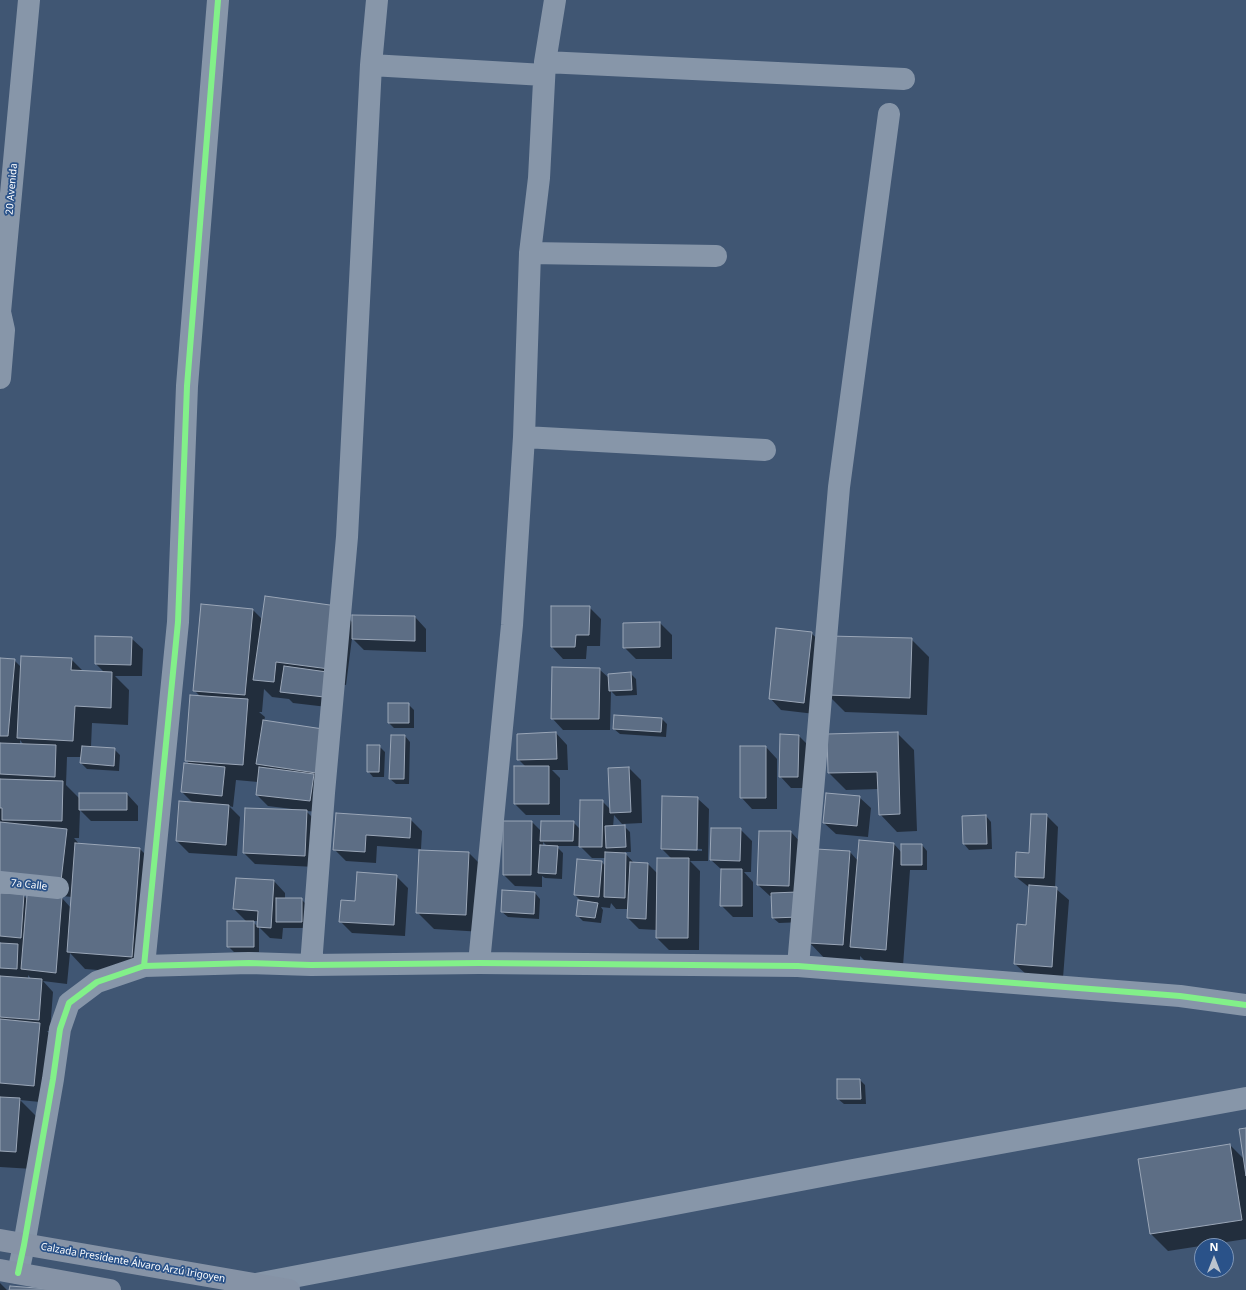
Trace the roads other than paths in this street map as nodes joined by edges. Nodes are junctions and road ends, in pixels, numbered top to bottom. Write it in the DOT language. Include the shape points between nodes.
graph roads {
  1 [pos="29,0"];
  2 [pos="218,0"];
  3 [pos="377,0"];
  4 [pos="555,0"];
  5 [pos="371,65"];
  6 [pos="545,68"];
  7 [pos="904,79"];
  8 [pos="889,114"];
  9 [pos="530,253"];
  10 [pos="716,256"];
  11 [pos="0,312"];
  12 [pos="0,378"];
  13 [pos="524,437"];
  14 [pos="765,450"];
  15 [pos="0,882"];
  16 [pos="58,888"];
  17 [pos="479,963"];
  18 [pos="311,965"];
  19 [pos="144,966"];
  20 [pos="798,966"];
  21 [pos="1246,1006"];
  22 [pos="1246,1098"];
  23 [pos="0,1240"];
  24 [pos="24,1244"];
  25 [pos="9,1271"];
  26 [pos="256,1284"];
  27 [pos="110,1290"];
  28 [pos="289,1290"];
  1 -- 11 [label="street, 20 Avenida"];
  2 -- 19 [label="street" via="187,386 178,622"];
  3 -- 5 [label="street"];
  4 -- 6 [label="street"];
  5 -- 6 [label="street"];
  5 -- 18 [label="street" via="347,538"];
  6 -- 7 [label="street"];
  6 -- 9 [label="street" via="539,178"];
  8 -- 20 [label="street" via="839,487"];
  9 -- 10 [label="street"];
  9 -- 13 [label="street"];
  11 -- 12 [label="street, 20 Avenida" via="4,330"];
  13 -- 14 [label="street"];
  13 -- 17 [label="street" via="512,625"];
  15 -- 16 [label="street, 7a Calle"];
  17 -- 18 [label="street"];
  17 -- 20 [label="street"];
  18 -- 19 [label="street"];
  19 -- 24 [label="street" via="97,982 69,1003 60,1029"];
  20 -- 21 [label="street" via="1180,996"];
  22 -- 26 [label="street"];
  23 -- 24 [label="main road, Calzada Presidente Álvaro Arzú Irigoyen"];
  24 -- 25 [label="street"];
  24 -- 26 [label="main road, Calzada Presidente Álvaro Arzú Irigoyen"];
  25 -- 27 [label="main road"];
  26 -- 28 [label="main road, Calzada Presidente Álvaro Arzú Irigoyen"];
}
